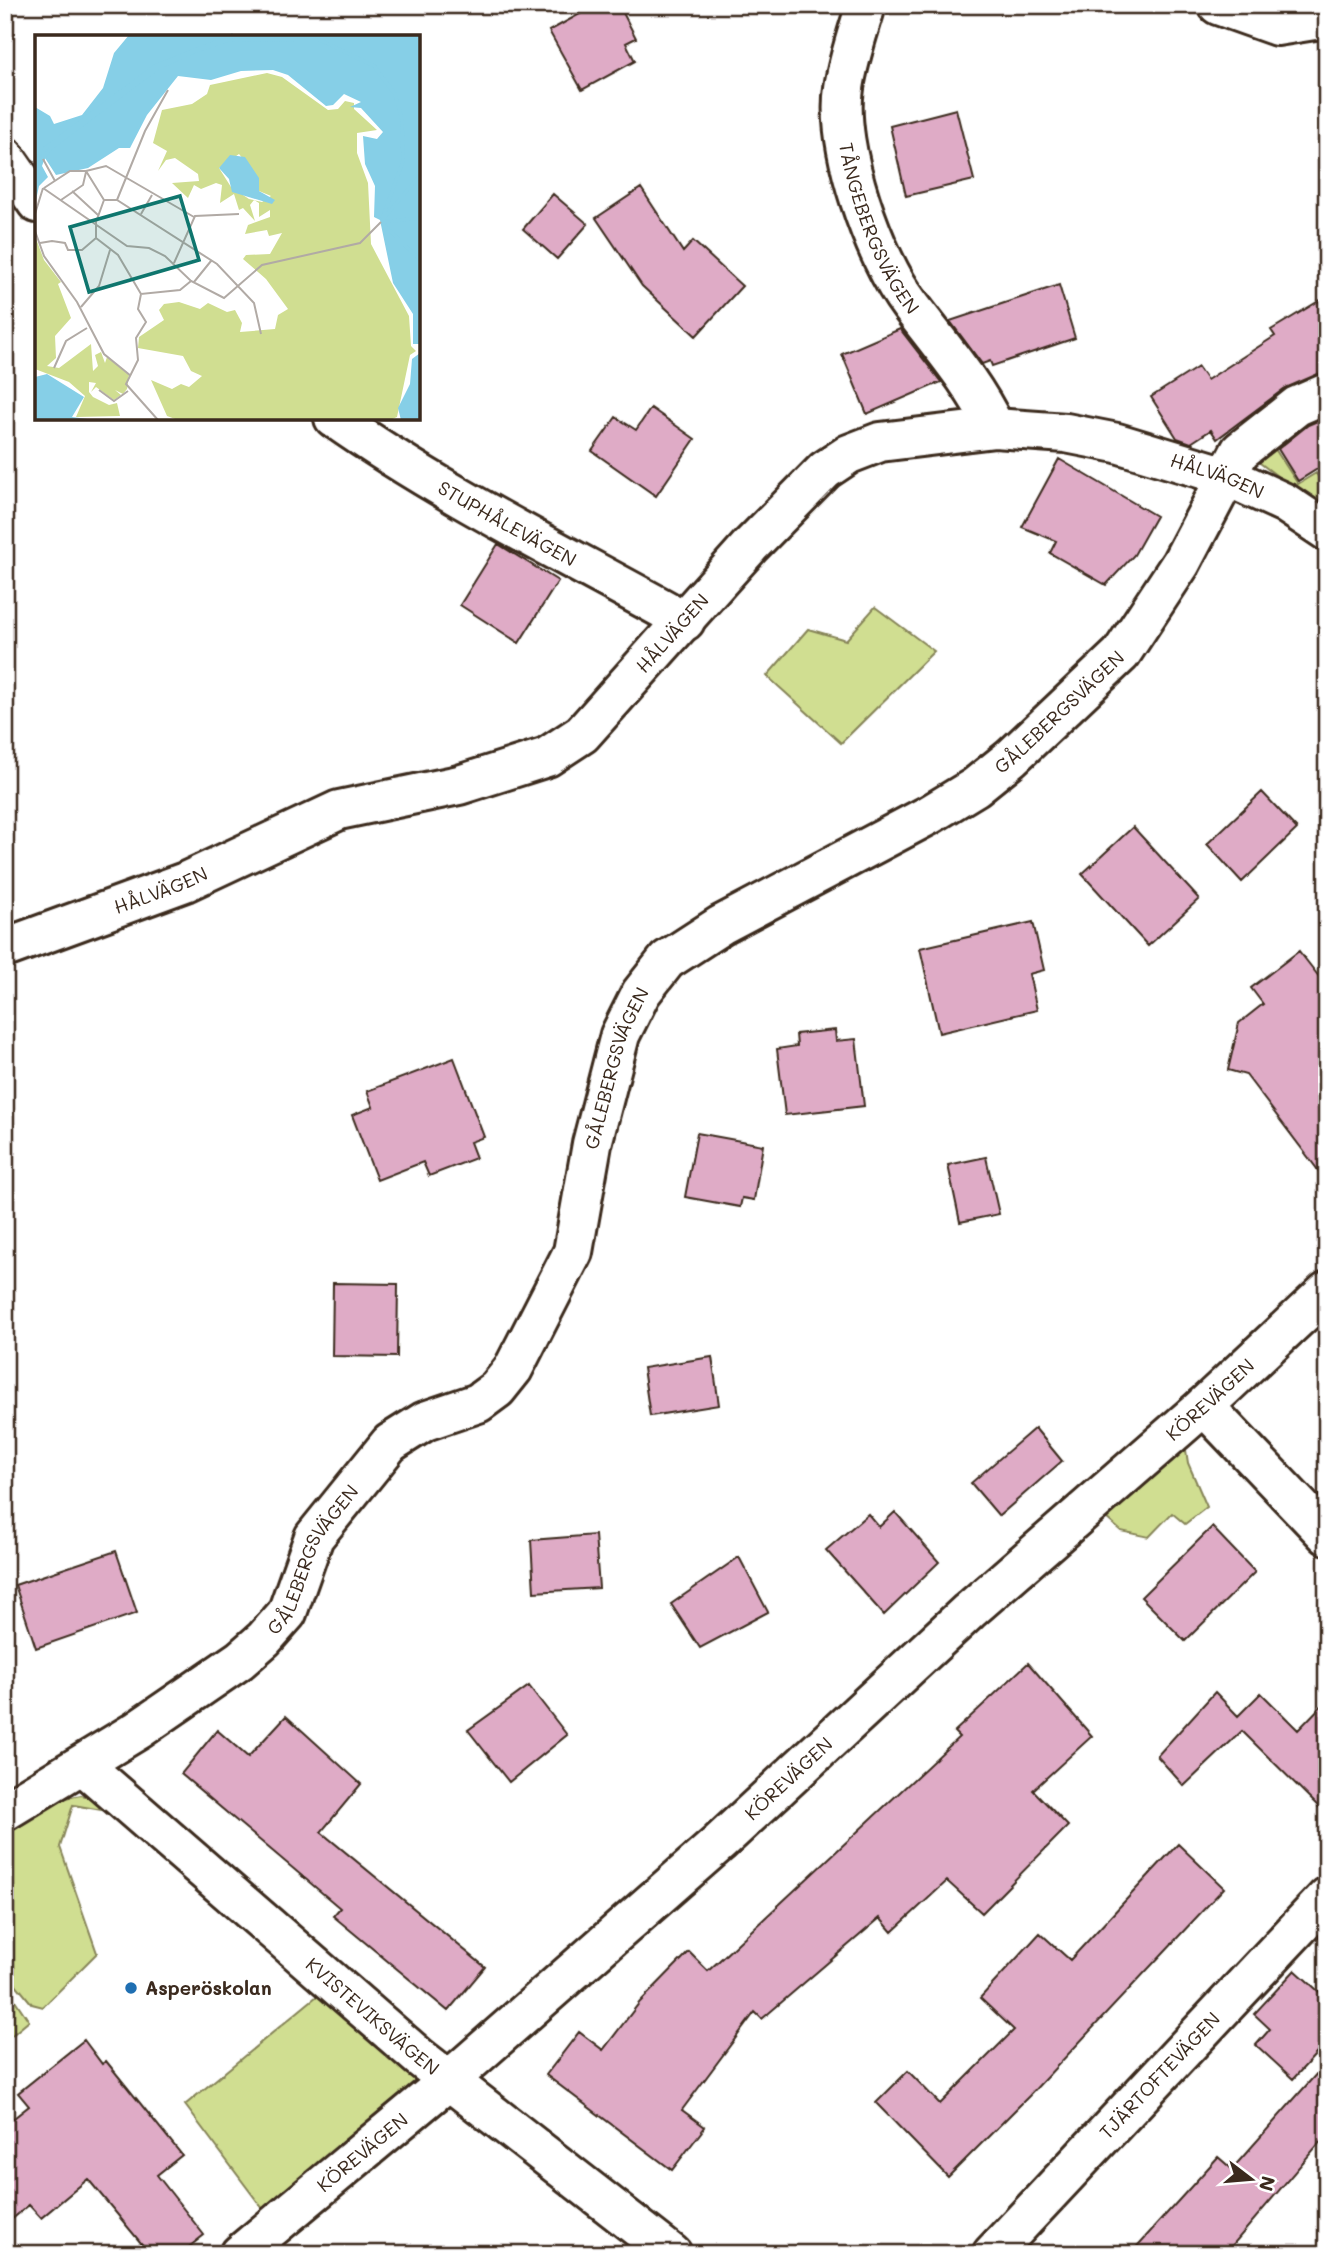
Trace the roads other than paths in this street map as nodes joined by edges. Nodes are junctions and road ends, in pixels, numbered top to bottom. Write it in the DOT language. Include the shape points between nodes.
graph roads {
  1 [pos="866,5"];
  2 [pos="1218,5"];
  3 [pos="1327,18"];
  4 [pos="5,157"];
  5 [pos="35,200"];
  6 [pos="1327,393"];
  7 [pos="337,420"];
  8 [pos="995,428"];
  9 [pos="1226,476"];
  10 [pos="1327,531"];
  11 [pos="685,621"];
  12 [pos="5,948"];
  13 [pos="1327,1291"];
  14 [pos="1204,1406"];
  15 [pos="1327,1535"];
  16 [pos="84,1766"];
  17 [pos="5,1811"];
  18 [pos="1327,1897"];
  19 [pos="448,2081"];
  20 [pos="240,2254"];
  21 [pos="672,2254"];
  22 [pos="992,2254"];
  1 -- 8 [label="street, TÅNGEBERGSVÄGEN" via="844,90 844,121 856,189 869,227 908,302 979,396"];
  2 -- 3 [label="street" via="1277,26"];
  4 -- 5 [label="street"];
  6 -- 9 [label="street, GÅLEBERGSVÄGEN" via="1297,406 1240,451"];
  7 -- 11 [label="street, STUPHÅLEVÄGEN" via="491,516"];
  8 -- 9 [label="street, HÅLVÄGEN" via="1066,433 1117,443"];
  8 -- 11 [label="street, HÅLVÄGEN" via="880,442 849,454 825,470 750,546"];
  9 -- 10 [label="street, HÅLVÄGEN" via="1285,503"];
  9 -- 16 [label="street, GÅLEBERGSVÄGEN" via="1181,562 1121,654 1011,758 929,816 721,925 667,960 641,993 620,1035 592,1144 573,1252 513,1368 497,1389 478,1403 425,1421 390,1443 314,1537 287,1613 264,1639"];
  11 -- 12 [label="street, HÅLVÄGEN" via="582,734 547,757 459,785 339,810 185,882"];
  13 -- 14 [label="street, KÖREVÄGEN"];
  14 -- 15 [label="street"];
  14 -- 19 [label="street, KÖREVÄGEN" via="969,1611 719,1843"];
  16 -- 17 [label="street, GÅLEBERGSVÄGEN"];
  16 -- 19 [label="street, KVISTEVIKSVÄGEN"];
  18 -- 22 [label="street, TJÄRTOFTEVÄGEN"];
  19 -- 20 [label="street, KÖREVÄGEN"];
  19 -- 21 [label="street, KVISTEVIKSVÄGEN"];
}
